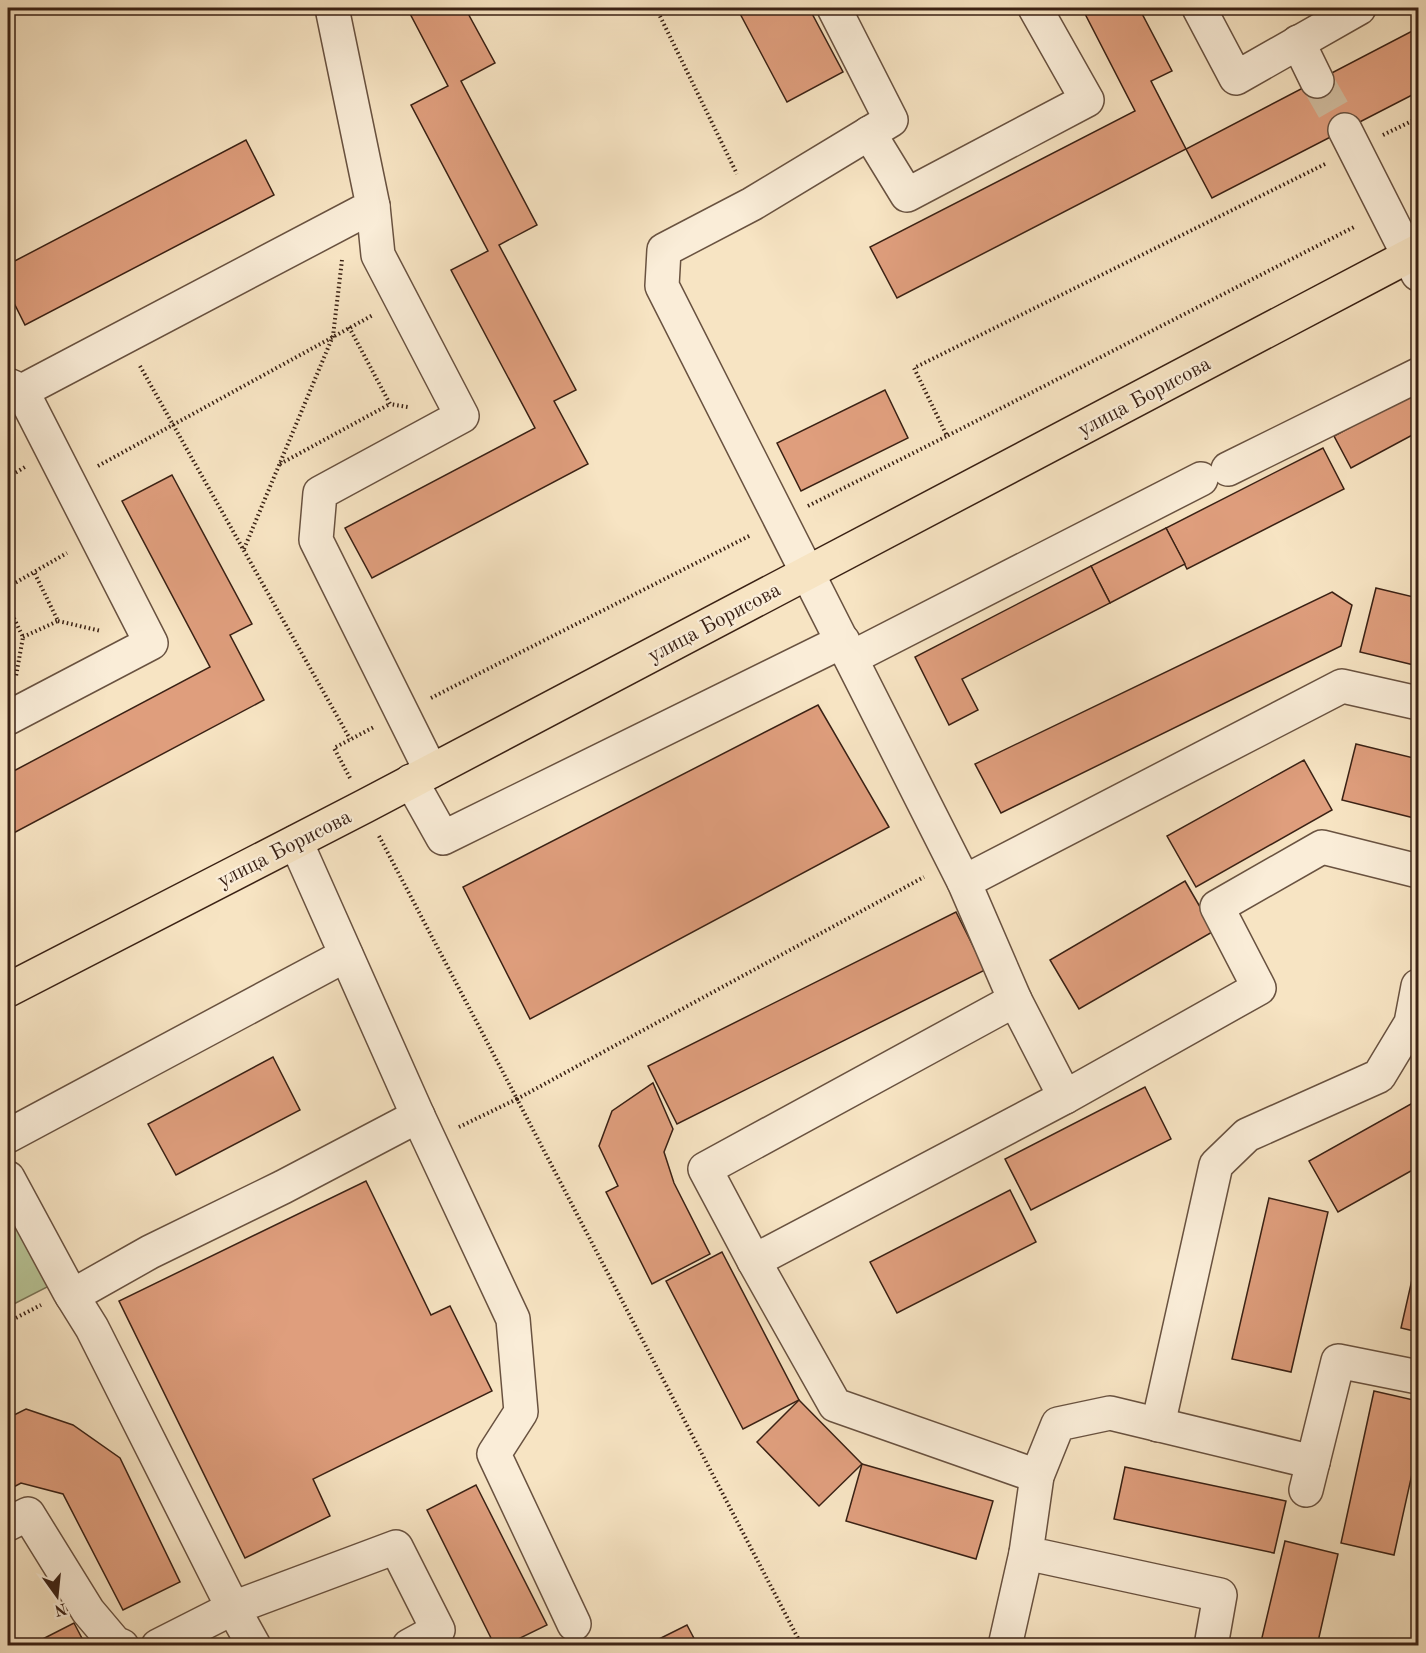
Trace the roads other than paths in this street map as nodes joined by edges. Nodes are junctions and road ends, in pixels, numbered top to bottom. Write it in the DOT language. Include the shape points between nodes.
graph roads {
  1 [pos="332,8"];
  2 [pos="834,8"];
  3 [pos="1035,8"];
  4 [pos="1199,8"];
  5 [pos="1359,8"];
  6 [pos="1298,42"];
  7 [pos="1317,81"];
  8 [pos="869,133"];
  9 [pos="1350,139"];
  10 [pos="360,214"];
  11 [pos="1416,260"];
  12 [pos="1419,375"];
  13 [pos="15,388"];
  14 [pos="809,572"];
  15 [pos="847,649"];
  16 [pos="1419,704"];
  17 [pos="8,718"];
  18 [pos="421,776"];
  19 [pos="296,842"];
  20 [pos="1419,871"];
  21 [pos="964,882"];
  22 [pos="346,955"];
  23 [pos="1419,986"];
  24 [pos="8,990"];
  25 [pos="1015,1000"];
  26 [pos="1065,1097"];
  27 [pos="424,1129"];
  28 [pos="8,1136"];
  29 [pos="8,1178"];
  30 [pos="753,1261"];
  31 [pos="72,1296"];
  32 [pos="1419,1377"];
  33 [pos="1158,1425"];
  34 [pos="1037,1476"];
  35 [pos="8,1524"];
  36 [pos="1026,1552"];
  37 [pos="233,1608"];
  38 [pos="574,1624"];
  39 [pos="122,1646"];
  40 [pos="158,1646"];
  41 [pos="254,1646"];
  42 [pos="409,1646"];
  43 [pos="1005,1646"];
  44 [pos="1211,1646"];
  1 -- 10 [label="lane"];
  2 -- 8 [label="lane" via="891,120"];
  3 -- 8 [label="lane" via="1087,100 907,195"];
  4 -- 6 [label="lane" via="1236,78"];
  5 -- 6 [label="lane"];
  6 -- 7 [label="lane"];
  8 -- 14 [label="lane" via="752,204 664,250 662,286"];
  9 -- 11 [label="lane"];
  10 -- 13 [label="lane" via="124,338"];
  10 -- 18 [label="lane" via="462,416 320,493 316,540 402,713"];
  11 -- 14 [label="main road, улица Борисова"];
  12 -- 15 [label="lane"];
  13 -- 17 [label="lane" via="151,643"];
  14 -- 15 [label="lane"];
  14 -- 18 [label="main road, улица Борисова"];
  15 -- 18 [label="lane" via="443,838"];
  15 -- 21 [label="lane"];
  16 -- 21 [label="lane" via="1342,686"];
  18 -- 19 [label="main road, улица Борисова"];
  19 -- 22 [label="lane"];
  19 -- 24 [label="main road, улица Борисова"];
  20 -- 26 [label="lane" via="1322,847 1217,907 1259,988"];
  21 -- 25 [label="lane"];
  22 -- 27 [label="lane"];
  22 -- 28 [label="lane"];
  23 -- 33 [label="lane" via="1411,1023 1378,1076 1247,1135 1216,1165"];
  25 -- 26 [label="lane"];
  25 -- 30 [label="lane" via="705,1169"];
  26 -- 30 [label="lane"];
  27 -- 31 [label="lane" via="283,1187 150,1252"];
  27 -- 38 [label="lane" via="513,1319 520,1412 494,1454"];
  29 -- 31 [label="lane"];
  30 -- 34 [label="lane" via="835,1405"];
  31 -- 37 [label="lane" via="92,1328"];
  32 -- 33 [label="lane" via="1338,1361 1310,1476"];
  33 -- 34 [label="lane" via="1110,1413 1058,1424"];
  34 -- 36 [label="lane"];
  35 -- 39 [label="lane" via="28,1514 88,1611"];
  36 -- 43 [label="lane"];
  36 -- 44 [label="lane" via="1220,1595"];
  37 -- 40 [label="lane"];
  37 -- 41 [label="lane"];
  37 -- 42 [label="lane" via="396,1547 438,1630"];
}
